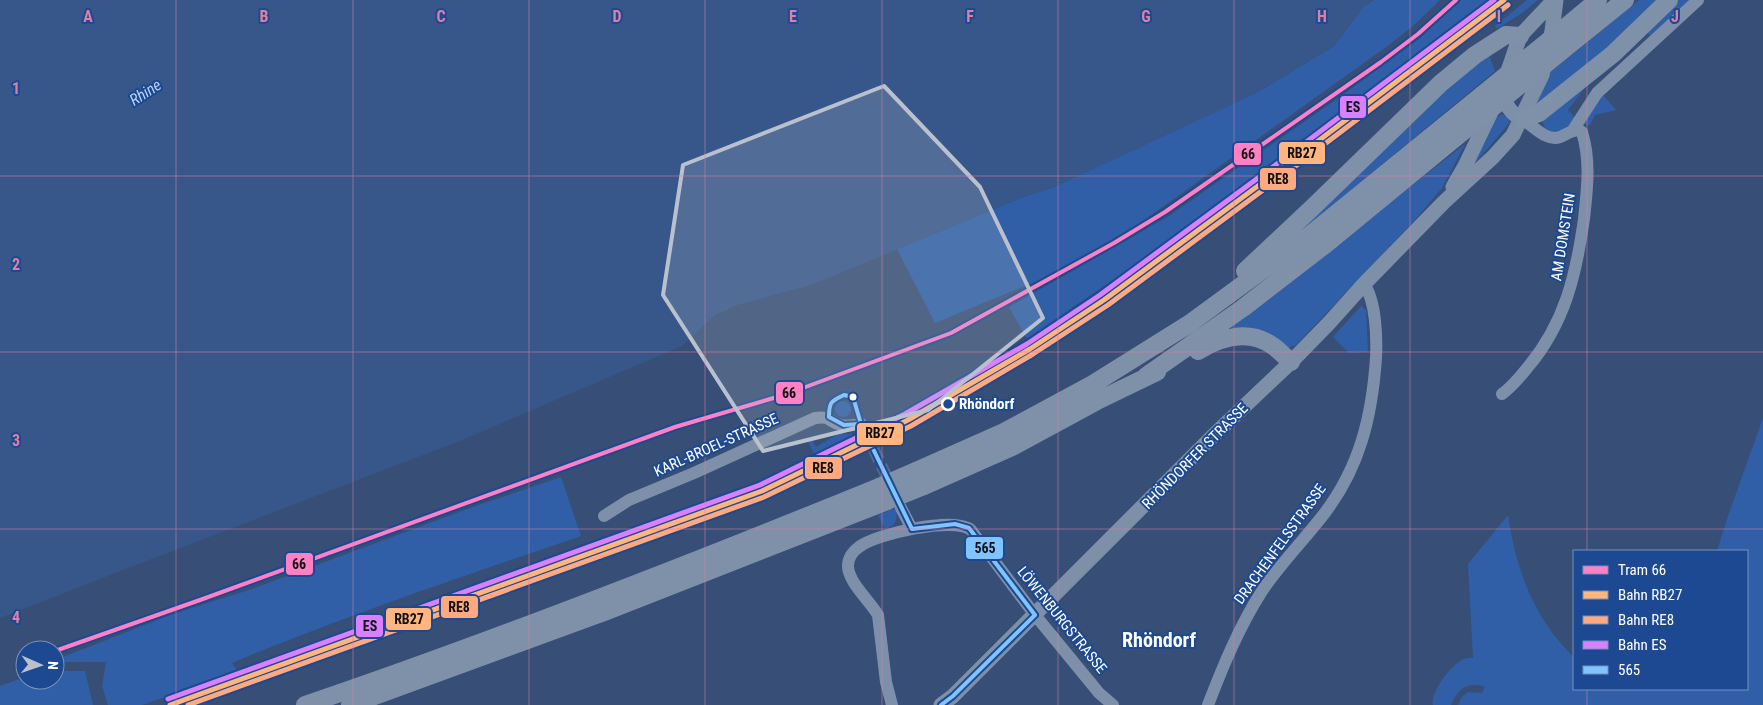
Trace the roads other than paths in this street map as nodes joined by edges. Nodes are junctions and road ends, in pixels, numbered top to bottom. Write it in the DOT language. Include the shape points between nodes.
graph roads {
  1 [pos="1555,0"];
  2 [pos="1598,0"];
  3 [pos="1625,0"];
  4 [pos="1669,0"];
  5 [pos="1698,0"];
  6 [pos="1520,36"];
  7 [pos="1542,75"];
  8 [pos="1502,90"];
  9 [pos="1522,119"];
  10 [pos="1573,130"];
  11 [pos="1444,202"];
  12 [pos="1364,284"];
  13 [pos="1189,324"];
  14 [pos="1291,362"];
  15 [pos="1146,376"];
  16 [pos="1502,394"];
  17 [pos="866,433"];
  18 [pos="920,478"];
  19 [pos="889,499"];
  20 [pos="604,516"];
  21 [pos="912,529"];
  22 [pos="1035,615"];
  23 [pos="306,705"];
  24 [pos="350,705"];
  25 [pos="892,705"];
  26 [pos="941,705"];
  27 [pos="1113,705"];
  28 [pos="1208,705"];
  1 -- 6 [label="main road, RHÖNDORFER STRASSE"];
  1 -- 7 [label="main road, RHÖNDORFER STRASSE"];
  2 -- 13 [label="highway, bridge" via="1305,239"];
  3 -- 15 [label="highway, bridge" via="1326,244 1244,308"];
  4 -- 9 [label="highway" via="1613,54 1539,113"];
  5 -- 10 [label="street" via="1597,93"];
  6 -- 7 [label="main road" via="1533,44 1540,54"];
  6 -- 8 [label="main road, RHÖNDORFER STRASSE"];
  6 -- 13 [label="highway" via="1506,35 1440,83"];
  7 -- 9 [label="main road, RHÖNDORFER STRASSE"];
  8 -- 9 [label="main road" via="1506,105"];
  8 -- 11 [label="main road, RHÖNDORFER STRASSE" via="1466,166"];
  9 -- 10 [label="street" via="1554,138"];
  9 -- 11 [label="main road, RHÖNDORFER STRASSE" via="1514,134 1493,157"];
  10 -- 16 [label="street, AM DOMSTEIN" via="1582,132 1588,159 1582,234 1570,292 1548,342 1511,388"];
  11 -- 12 [label="main road, RHÖNDORFER STRASSE"];
  12 -- 14 [label="main road, RHÖNDORFER STRASSE"];
  12 -- 28 [label="street, DRACHENFELSSTRASSE" via="1372,300 1377,348 1374,385 1358,455 1324,514 1263,590 1244,620"];
  13 -- 18 [label="highway" via="1093,384"];
  14 -- 15 [label="highway" via="1256,338 1238,336 1213,342 1172,367"];
  14 -- 22 [label="main road, RHÖNDORFER STRASSE"];
  15 -- 18 [label="highway" via="1012,447"];
  17 -- 20 [label="street, KARL-BROEL-STRASSE" via="861,424 841,426 828,417 815,418 629,500"];
  18 -- 19 [label="highway, bridge"];
  19 -- 21 [label="street"];
  19 -- 23 [label="highway" via="627,587"];
  19 -- 24 [label="highway" via="604,612"];
  21 -- 22 [label="street, LÖWENBURGSTRASSE" via="955,524 966,526"];
  21 -- 25 [label="street" via="860,546 852,553 848,569 878,615"];
  22 -- 26 [label="main road, RHÖNDORFER STRASSE"];
  22 -- 27 [label="street, LÖWENBURGSTRASSE"];
}
